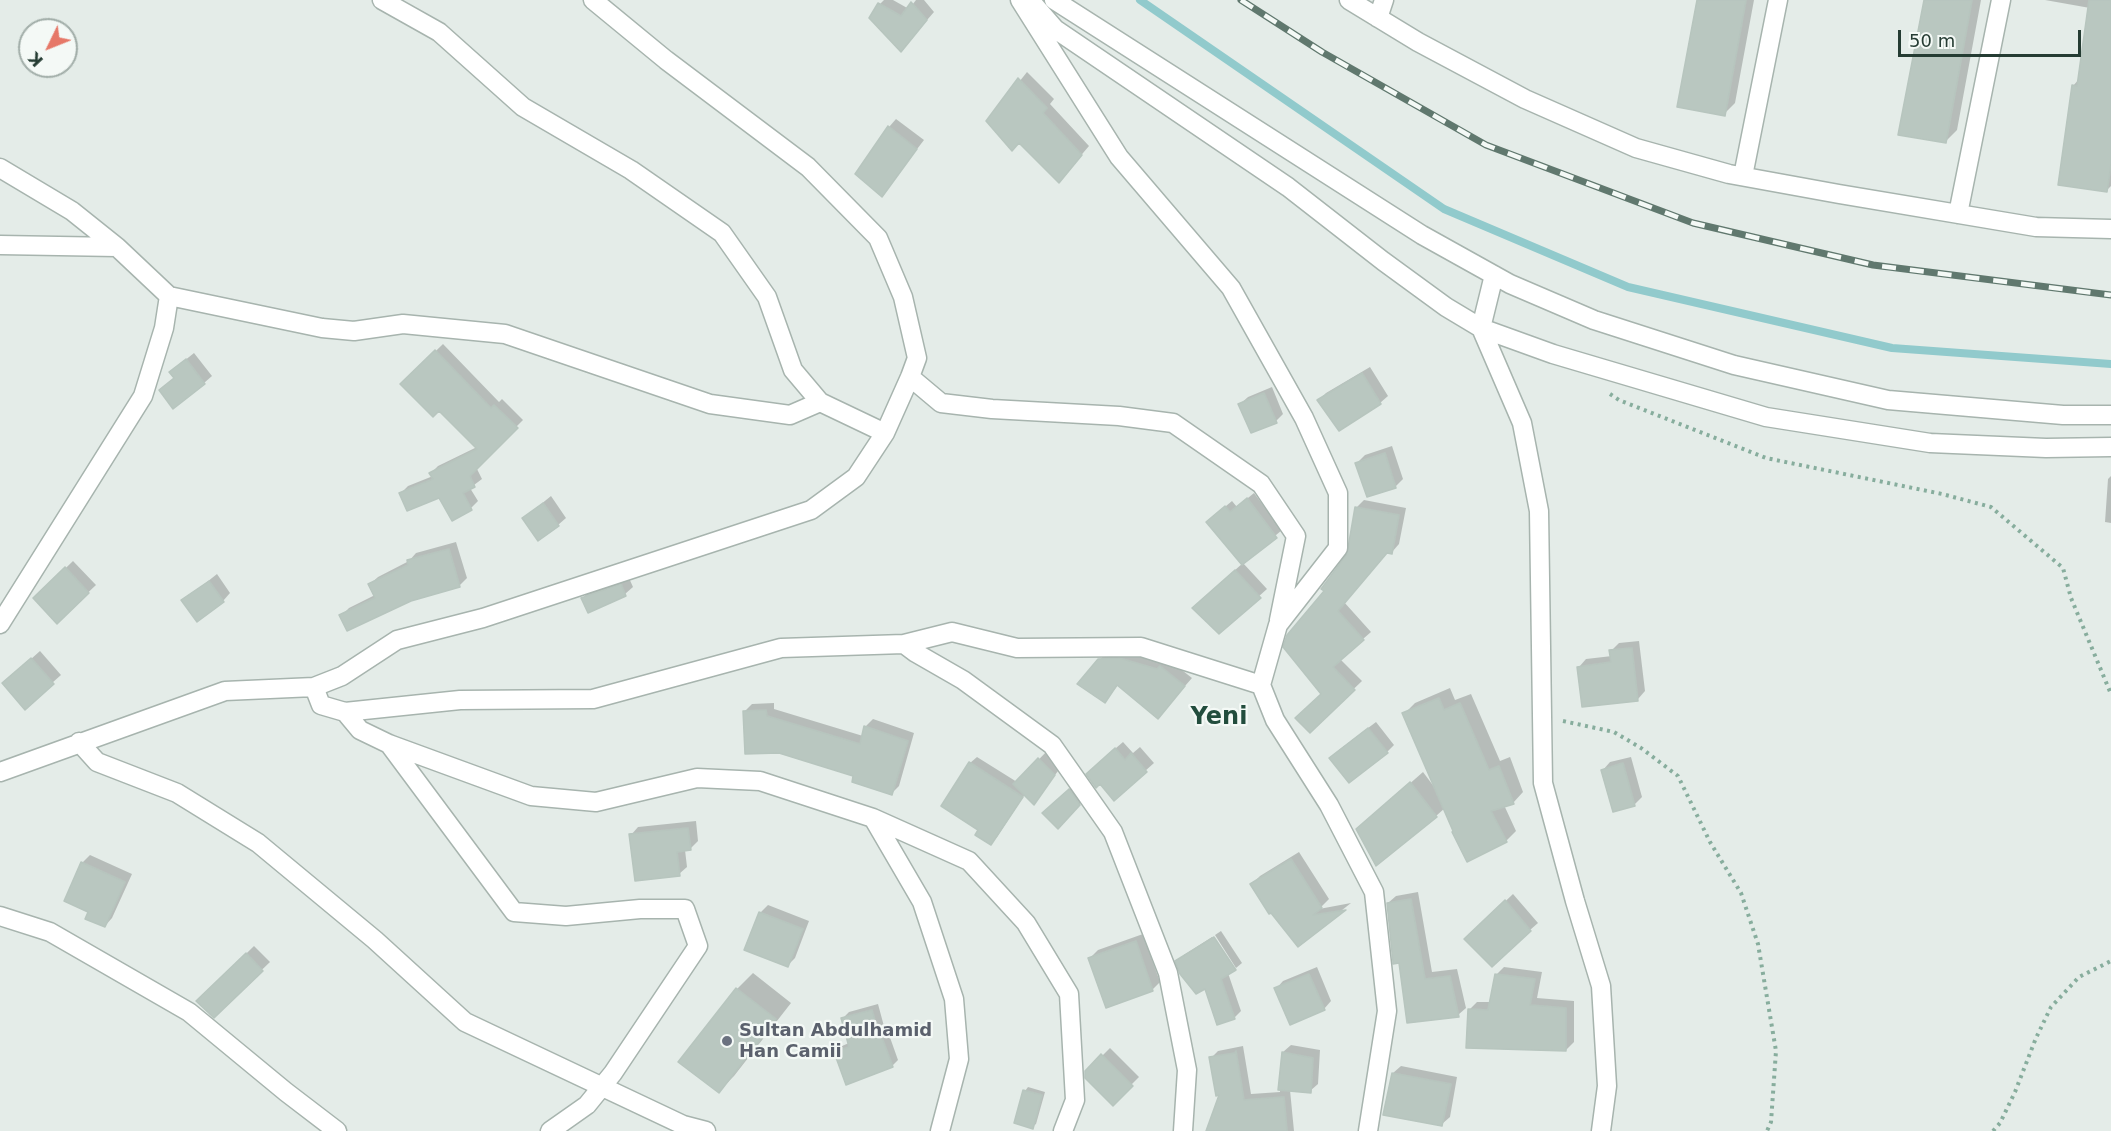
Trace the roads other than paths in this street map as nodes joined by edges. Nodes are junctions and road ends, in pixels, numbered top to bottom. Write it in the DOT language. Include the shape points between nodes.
graph roads {
  1 [pos="382,0"];
  2 [pos="592,0"];
  3 [pos="1020,0"];
  4 [pos="1029,0"];
  5 [pos="1054,0"];
  6 [pos="1349,0"];
  7 [pos="1384,0"];
  8 [pos="1778,0"];
  9 [pos="2001,0"];
  10 [pos="1378,18"];
  11 [pos="0,168"];
  12 [pos="1743,176"];
  13 [pos="1958,214"];
  14 [pos="2111,229"];
  15 [pos="0,245"];
  16 [pos="117,247"];
  17 [pos="1494,275"];
  18 [pos="169,296"];
  19 [pos="1481,328"];
  20 [pos="910,377"];
  21 [pos="820,402"];
  22 [pos="2111,415"];
  23 [pos="885,433"];
  24 [pos="2111,447"];
  25 [pos="0,624"];
  26 [pos="1278,625"];
  27 [pos="904,644"];
  28 [pos="1261,685"];
  29 [pos="314,687"];
  30 [pos="345,712"];
  31 [pos="79,742"];
  32 [pos="389,744"];
  33 [pos="0,772"];
  34 [pos="873,818"];
  35 [pos="0,916"];
  36 [pos="603,1086"];
  37 [pos="337,1131"];
  38 [pos="550,1131"];
  39 [pos="706,1131"];
  40 [pos="940,1131"];
  41 [pos="1063,1131"];
  42 [pos="1183,1131"];
  43 [pos="1368,1131"];
  44 [pos="1601,1131"];
  1 -- 21 [label="street" via="439,32 523,107 631,170 722,233 767,297 793,370"];
  2 -- 20 [label="street" via="808,167 879,238 903,297 917,358"];
  3 -- 26 [label="street" via="1119,157 1230,288 1304,418 1338,493 1338,548"];
  4 -- 19 [label="street" via="1055,29 1288,187 1446,308"];
  5 -- 17 [label="street" via="1422,235"];
  6 -- 10 [label="street"];
  7 -- 10 [label="street"];
  8 -- 12 [label="street"];
  9 -- 13 [label="street"];
  10 -- 12 [label="street" via="1525,99 1626,144"];
  11 -- 16 [label="street" via="72,212"];
  12 -- 13 [label="street"];
  13 -- 14 [label="street" via="2036,227"];
  15 -- 16 [label="street"];
  16 -- 18 [label="street"];
  17 -- 19 [label="street"];
  17 -- 22 [label="street" via="1594,320 1734,365 1888,400 2063,415"];
  18 -- 21 [label="street" via="322,328 354,331 403,324 505,333 711,404 790,415"];
  18 -- 25 [label="street" via="164,328 143,396"];
  19 -- 24 [label="street" via="1553,354 1766,417 1930,443"];
  19 -- 44 [label="street" via="1522,423 1539,511 1544,783 1601,986 1607,1086"];
  20 -- 23 [label="street"];
  20 -- 26 [label="street" via="940,403 1173,423 1261,484 1296,536"];
  21 -- 23 [label="street"];
  23 -- 29 [label="street" via="856,477 811,510 483,618 396,640 342,676"];
  26 -- 28 [label="street"];
  27 -- 28 [label="street" via="952,632 1017,648 1141,647"];
  27 -- 30 [label="street" via="781,648 594,699 460,700"];
  27 -- 42 [label="street" via="963,680 1052,745 1113,832 1168,973 1187,1070"];
  28 -- 43 [label="street" via="1275,720 1329,805 1374,892 1387,1011"];
  29 -- 30 [label="street" via="321,705"];
  29 -- 31 [label="street" via="225,691"];
  30 -- 32 [label="street" via="360,730"];
  31 -- 33 [label="street"];
  31 -- 36 [label="street" via="97,762 177,793 258,843 375,940 465,1022"];
  32 -- 34 [label="street" via="531,796 596,802 697,778 760,781"];
  32 -- 36 [label="street" via="514,912 566,916 685,909 698,946"];
  34 -- 40 [label="street" via="922,902 954,999 959,1059"];
  34 -- 41 [label="street" via="969,861 1026,923 1069,994 1076,1100"];
  35 -- 37 [label="street" via="50,932 189,1012"];
  36 -- 38 [label="street" via="587,1106"];
  36 -- 39 [label="street" via="683,1125"];
}
